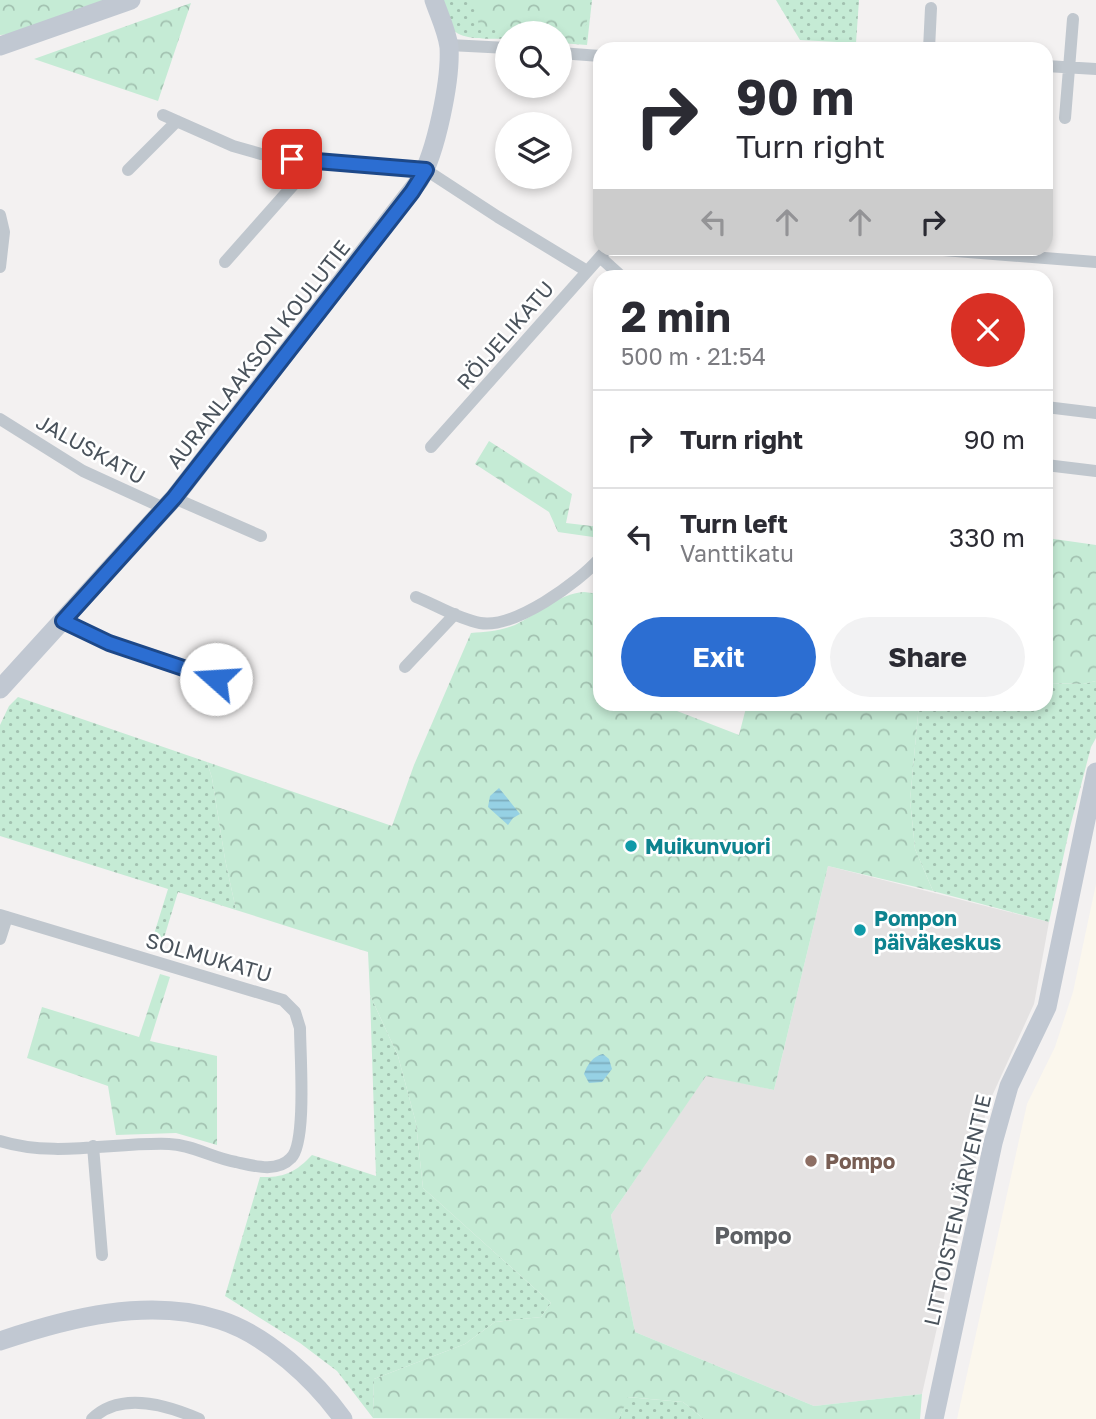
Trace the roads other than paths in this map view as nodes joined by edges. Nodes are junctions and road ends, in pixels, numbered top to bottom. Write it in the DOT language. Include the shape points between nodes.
graph roads {
  1 [pos="131,0"];
  2 [pos="434,0"];
  3 [pos="931,8"];
  4 [pos="1073,19"];
  5 [pos="929,42"];
  6 [pos="449,45"];
  7 [pos="0,46"];
  8 [pos="495,47"];
  9 [pos="572,54"];
  10 [pos="593,55"];
  11 [pos="1053,66"];
  12 [pos="1069,67"];
  13 [pos="1096,69"];
  14 [pos="163,115"];
  15 [pos="1065,118"];
  16 [pos="177,121"];
  17 [pos="310,161"];
  18 [pos="128,170"];
  19 [pos="426,170"];
  20 [pos="0,215"];
  21 [pos="601,256"];
  22 [pos="1020,256"];
  23 [pos="225,262"];
  24 [pos="1096,262"];
  25 [pos="0,267"];
  26 [pos="587,271"];
  27 [pos="1053,408"];
  28 [pos="1096,414"];
  29 [pos="0,419"];
  30 [pos="431,447"];
  31 [pos="1053,466"];
  32 [pos="1096,471"];
  33 [pos="170,503"];
  34 [pos="261,536"];
  35 [pos="593,564"];
  36 [pos="416,597"];
  37 [pos="455,614"];
  38 [pos="63,621"];
  39 [pos="405,667"];
  40 [pos="216,679"];
  41 [pos="0,689"];
  42 [pos="1096,772"];
  43 [pos="3,916"];
  44 [pos="0,939"];
  45 [pos="0,1140"];
  46 [pos="93,1146"];
  47 [pos="102,1255"];
  48 [pos="0,1341"];
  49 [pos="92,1419"];
  50 [pos="200,1419"];
  51 [pos="343,1419"];
  52 [pos="934,1419"];
  1 -- 7 [label="street"];
  2 -- 6 [label="street, AURANLAAKSON KOULUTIE"];
  3 -- 5 [label="street"];
  4 -- 12 [label="street"];
  6 -- 8 [label="street"];
  6 -- 19 [label="street, AURANLAAKSON KOULUTIE" via="435,145"];
  9 -- 10 [label="street"];
  11 -- 12 [label="street"];
  12 -- 13 [label="street"];
  12 -- 15 [label="street"];
  14 -- 16 [label="street"];
  16 -- 17 [label="street" via="246,150"];
  16 -- 18 [label="street"];
  17 -- 19 [label="street"];
  17 -- 23 [label="street"];
  19 -- 26 [label="street"];
  19 -- 33 [label="street, AURANLAAKSON KOULUTIE"];
  20 -- 25 [label="street" via="4,232"];
  21 -- 26 [label="street, RÖIJELIKATU"];
  22 -- 24 [label="street"];
  26 -- 30 [label="street, RÖIJELIKATU"];
  27 -- 28 [label="street"];
  29 -- 33 [label="street, JALUSKATU" via="83,471"];
  31 -- 32 [label="street"];
  33 -- 34 [label="street, JALUSKATU"];
  33 -- 38 [label="street, AURANLAAKSON KOULUTIE"];
  35 -- 37 [label="street" via="512,620 486,624"];
  36 -- 37 [label="street"];
  37 -- 39 [label="street"];
  38 -- 40 [label="street" via="109,643"];
  38 -- 41 [label="street, AURANLAAKSON KOULUTIE"];
  42 -- 52 [label="street, LITTOISTENJÄRVENTIE" via="1047,1007 1009,1086 993,1143"];
  43 -- 44 [label="street"];
  43 -- 46 [label="street, SOLMUKATU" via="273,996 288,1003 298,1016 301,1136 295,1154 286,1162 275,1167 250,1165 179,1144"];
  45 -- 46 [label="street, SOLMUKATU" via="38,1148"];
  46 -- 47 [label="street"];
  48 -- 51 [label="street" via="95,1315 153,1312 204,1316 238,1328 283,1356"];
  49 -- 50 [label="street" via="105,1408 130,1402"];
}
